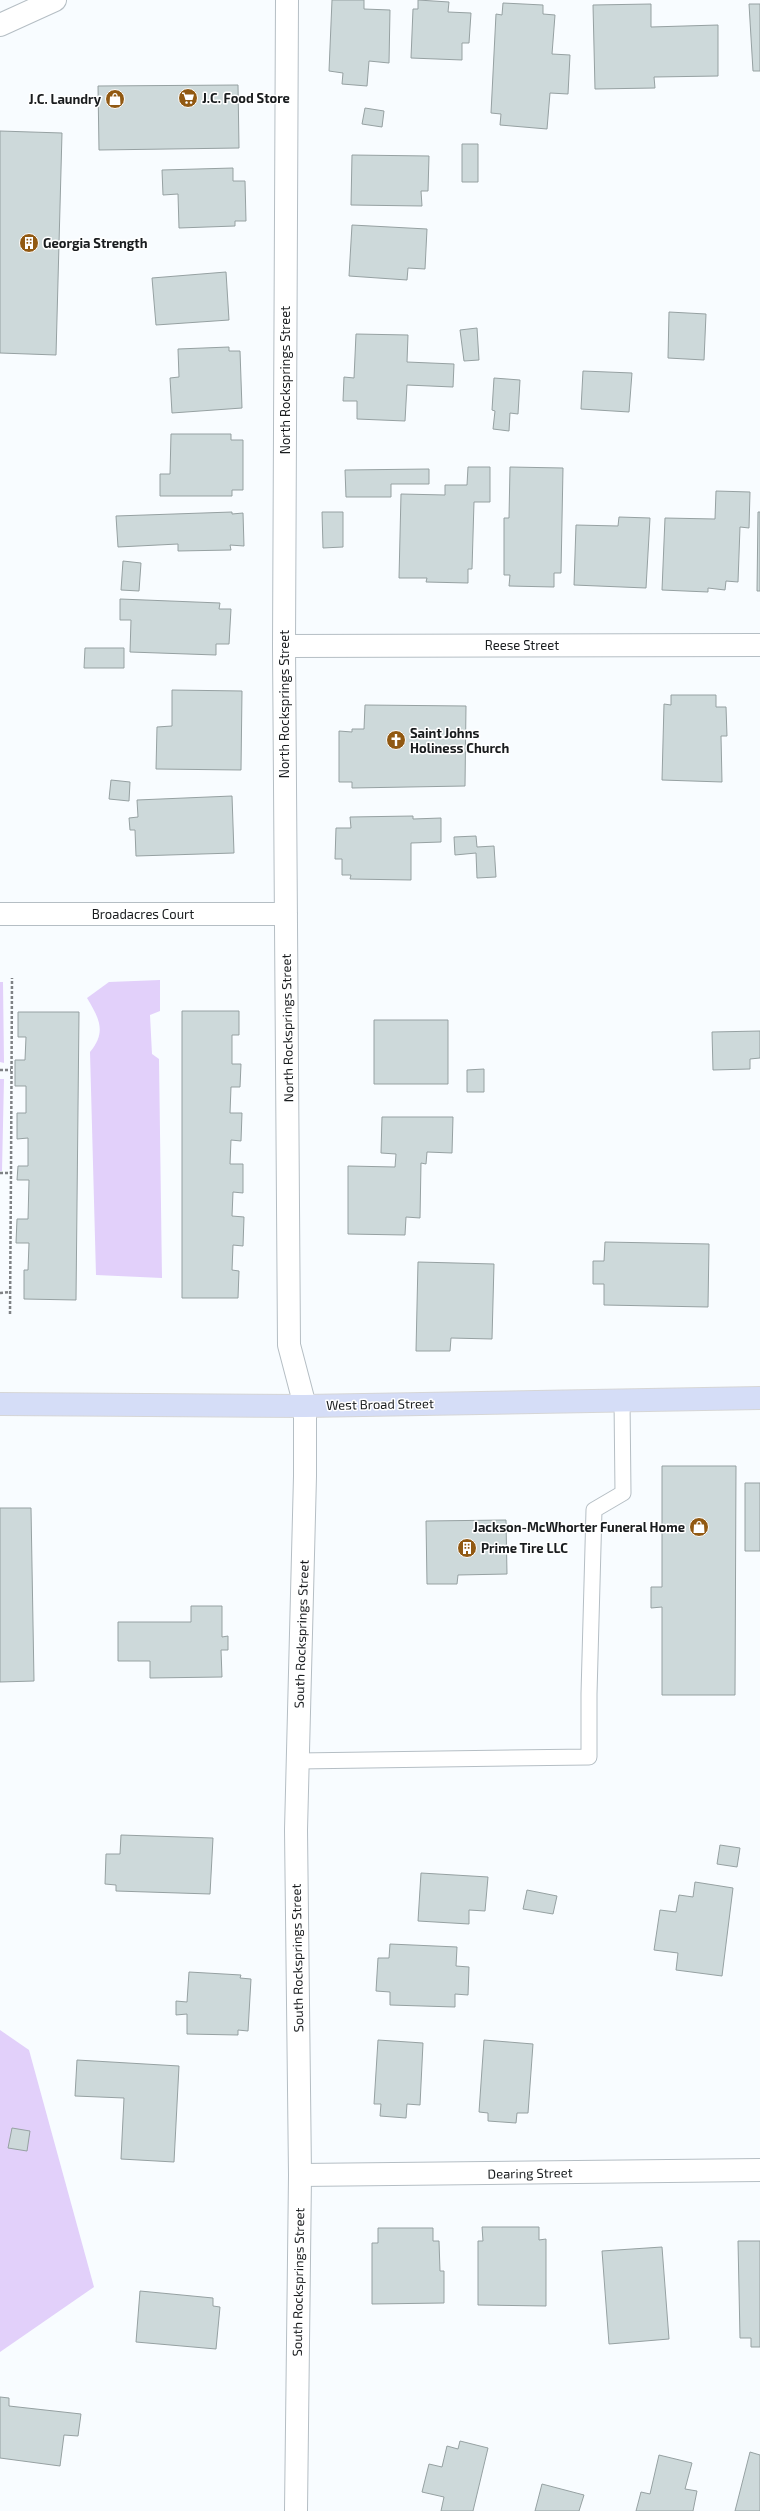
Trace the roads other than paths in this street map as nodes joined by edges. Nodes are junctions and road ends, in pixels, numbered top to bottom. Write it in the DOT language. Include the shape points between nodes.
graph roads {
  1 [pos="55,0"];
  2 [pos="287,0"];
  3 [pos="0,26"];
  4 [pos="760,644"];
  5 [pos="284,646"];
  6 [pos="0,914"];
  7 [pos="286,914"];
  8 [pos="760,1398"];
  9 [pos="622,1400"];
  10 [pos="0,1404"];
  11 [pos="305,1406"];
  12 [pos="298,1761"];
  13 [pos="760,2170"];
  14 [pos="300,2175"];
  15 [pos="296,2511"];
  1 -- 3 [label="street"];
  2 -- 5 [label="street, North Rocksprings Street"];
  4 -- 5 [label="street, Reese Street"];
  5 -- 7 [label="street, North Rocksprings Street"];
  6 -- 7 [label="street, Broadacres Court"];
  7 -- 11 [label="street, North Rocksprings Street" via="290,1345"];
  8 -- 9 [label="main road, West Broad Street"];
  9 -- 11 [label="main road, West Broad Street"];
  9 -- 12 [label="lane" via="623,1493 594,1510 588,1694 589,1757"];
  10 -- 11 [label="main road, West Broad Street"];
  11 -- 12 [label="street, South Rocksprings Street" via="306,1476"];
  12 -- 14 [label="street, South Rocksprings Street" via="296,1830"];
  13 -- 14 [label="street, Dearing Street"];
  14 -- 15 [label="street, South Rocksprings Street"];
}
